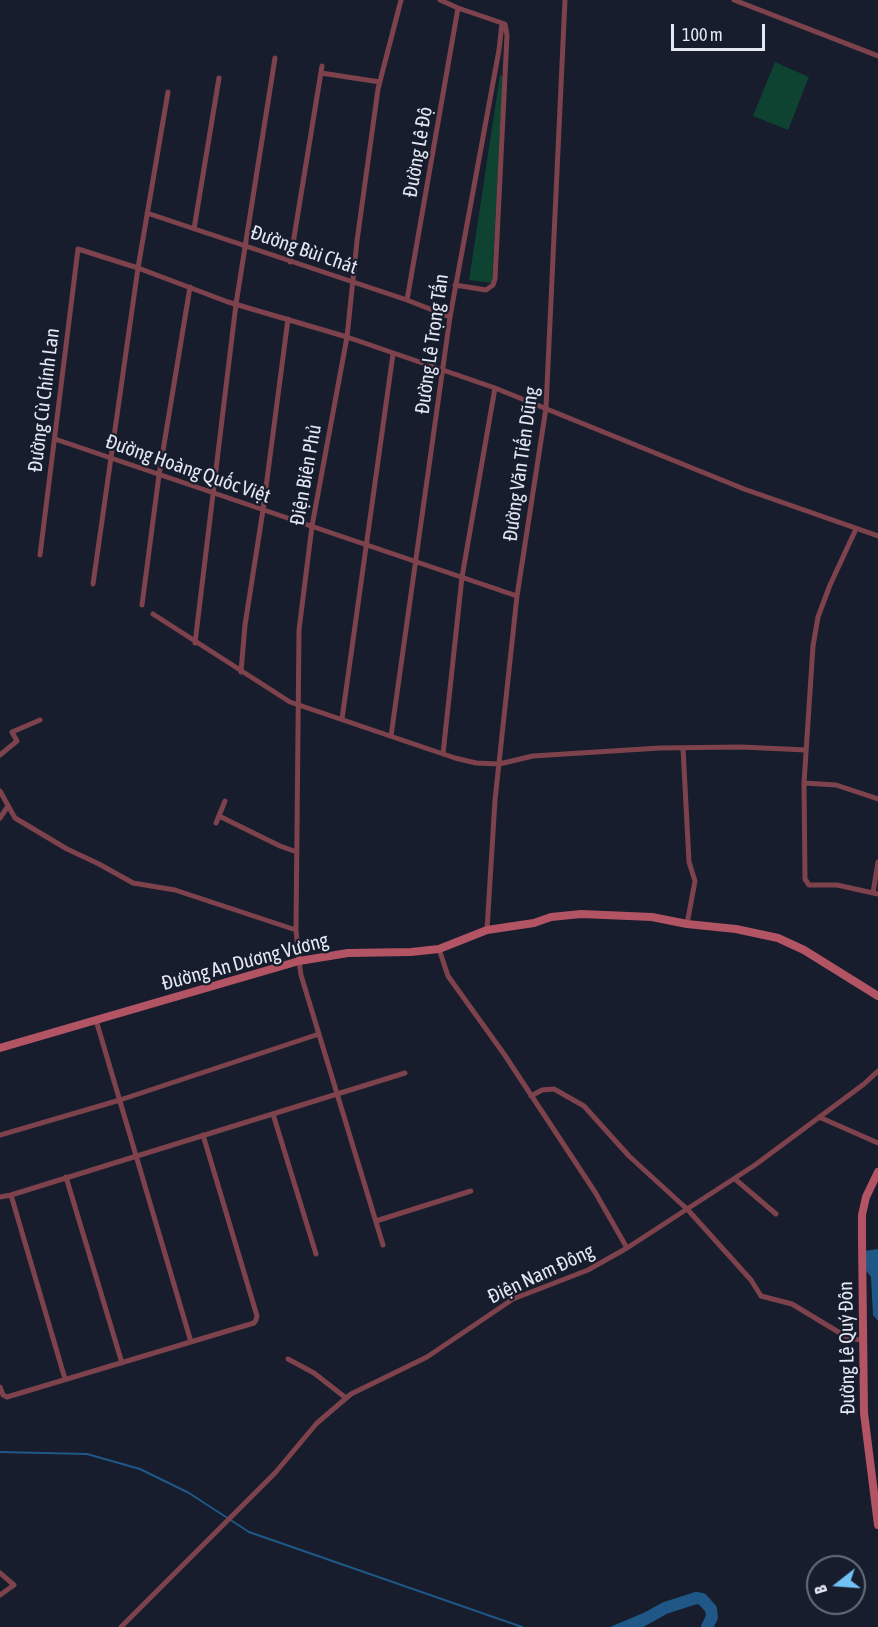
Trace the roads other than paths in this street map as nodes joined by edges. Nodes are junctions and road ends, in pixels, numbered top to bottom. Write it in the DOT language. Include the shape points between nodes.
graph roads {
  1 [pos="401,0"];
  2 [pos="440,0"];
  3 [pos="565,0"];
  4 [pos="734,0"];
  5 [pos="458,8"];
  6 [pos="502,23"];
  7 [pos="878,56"];
  8 [pos="275,58"];
  9 [pos="322,66"];
  10 [pos="321,73"];
  11 [pos="219,78"];
  12 [pos="380,82"];
  13 [pos="168,92"];
  14 [pos="147,213"];
  15 [pos="194,229"];
  16 [pos="245,246"];
  17 [pos="290,262"];
  18 [pos="138,268"];
  19 [pos="352,282"];
  20 [pos="455,285"];
  21 [pos="190,287"];
  22 [pos="407,300"];
  23 [pos="236,303"];
  24 [pos="450,317"];
  25 [pos="288,319"];
  26 [pos="347,337"];
  27 [pos="393,354"];
  28 [pos="443,371"];
  29 [pos="495,388"];
  30 [pos="546,408"];
  31 [pos="54,439"];
  32 [pos="111,458"];
  33 [pos="159,475"];
  34 [pos="214,493"];
  35 [pos="263,510"];
  36 [pos="312,526"];
  37 [pos="856,529"];
  38 [pos="878,536"];
  39 [pos="368,545"];
  40 [pos="40,555"];
  41 [pos="415,562"];
  42 [pos="462,578"];
  43 [pos="93,584"];
  44 [pos="517,596"];
  45 [pos="142,605"];
  46 [pos="153,614"];
  47 [pos="195,642"];
  48 [pos="241,672"];
  49 [pos="299,706"];
  50 [pos="342,719"];
  51 [pos="40,720"];
  52 [pos="391,736"];
  53 [pos="683,748"];
  54 [pos="806,750"];
  55 [pos="443,753"];
  56 [pos="0,755"];
  57 [pos="499,764"];
  58 [pos="804,783"];
  59 [pos="0,791"];
  60 [pos="878,799"];
  61 [pos="225,801"];
  62 [pos="8,806"];
  63 [pos="219,816"];
  64 [pos="0,818"];
  65 [pos="216,823"];
  66 [pos="297,852"];
  67 [pos="878,862"];
  68 [pos="876,893"];
  69 [pos="687,924"];
  70 [pos="296,930"];
  71 [pos="487,930"];
  72 [pos="439,949"];
  73 [pos="299,961"];
  74 [pos="878,996"];
  75 [pos="96,1020"];
  76 [pos="319,1034"];
  77 [pos="0,1048"];
  78 [pos="878,1071"];
  79 [pos="405,1072"];
  80 [pos="337,1094"];
  81 [pos="531,1096"];
  82 [pos="120,1100"];
  83 [pos="273,1114"];
  84 [pos="819,1117"];
  85 [pos="0,1135"];
  86 [pos="203,1135"];
  87 [pos="878,1143"];
  88 [pos="135,1156"];
  89 [pos="878,1172"];
  90 [pos="66,1177"];
  91 [pos="735,1179"];
  92 [pos="471,1191"];
  93 [pos="11,1195"];
  94 [pos="0,1197"];
  95 [pos="688,1210"];
  96 [pos="776,1214"];
  97 [pos="376,1221"];
  98 [pos="383,1245"];
  99 [pos="627,1248"];
  100 [pos="316,1254"];
  101 [pos="863,1340"];
  102 [pos="191,1342"];
  103 [pos="288,1359"];
  104 [pos="122,1363"];
  105 [pos="65,1379"];
  106 [pos="0,1387"];
  107 [pos="346,1398"];
  108 [pos="878,1525"];
  109 [pos="0,1573"];
  110 [pos="0,1595"];
  111 [pos="121,1627"];
  1 -- 12 [label="street, Điện Biên Phủ"];
  2 -- 5 [label="street"];
  3 -- 30 [label="street, Đường Văn Tiến Dũng"];
  4 -- 7 [label="street"];
  5 -- 6 [label="street"];
  5 -- 22 [label="street, Đường Lê Độ"];
  6 -- 20 [label="street, Đường Lê Trọng Tấn"];
  6 -- 20 [label="street" via="507,34 495,279 486,290"];
  8 -- 16 [label="street"];
  9 -- 10 [label="street"];
  10 -- 12 [label="street"];
  10 -- 17 [label="street"];
  11 -- 15 [label="street"];
  12 -- 19 [label="street, Điện Biên Phủ"];
  13 -- 14 [label="street"];
  14 -- 15 [label="street, Đường Bùi Chát"];
  14 -- 18 [label="street"];
  15 -- 16 [label="street, Đường Bùi Chát"];
  16 -- 17 [label="street, Đường Bùi Chát"];
  16 -- 23 [label="street"];
  17 -- 19 [label="street, Đường Bùi Chát"];
  18 -- 21 [label="street"];
  18 -- 31 [label="street, Đường Cù Chính Lan" via="78,249"];
  18 -- 32 [label="street"];
  19 -- 22 [label="street, Đường Bùi Chát"];
  19 -- 26 [label="street, Điện Biên Phủ"];
  20 -- 24 [label="street, Đường Lê Trọng Tấn"];
  21 -- 23 [label="street"];
  21 -- 33 [label="street"];
  22 -- 24 [label="street, Đường Bùi Chát"];
  23 -- 25 [label="street"];
  23 -- 34 [label="street"];
  24 -- 28 [label="street, Đường Lê Trọng Tấn"];
  25 -- 26 [label="street"];
  25 -- 35 [label="street"];
  26 -- 27 [label="street"];
  26 -- 36 [label="street, Điện Biên Phủ"];
  27 -- 28 [label="street"];
  27 -- 39 [label="street"];
  28 -- 29 [label="street"];
  28 -- 41 [label="street, Đường Lê Trọng Tấn"];
  29 -- 30 [label="street"];
  29 -- 42 [label="street"];
  30 -- 37 [label="street" via="744,489"];
  30 -- 44 [label="street, Đường Văn Tiến Dũng"];
  31 -- 32 [label="street, Đường Hoàng Quốc Việt"];
  31 -- 40 [label="street, Đường Cù Chính Lan"];
  32 -- 33 [label="street, Đường Hoàng Quốc Việt"];
  32 -- 43 [label="street"];
  33 -- 34 [label="street, Đường Hoàng Quốc Việt"];
  33 -- 45 [label="street"];
  34 -- 35 [label="street, Đường Hoàng Quốc Việt"];
  34 -- 47 [label="street"];
  35 -- 36 [label="street, Đường Hoàng Quốc Việt"];
  35 -- 48 [label="street"];
  36 -- 39 [label="street, Đường Hoàng Quốc Việt"];
  36 -- 49 [label="street, Điện Biên Phủ" via="299,630"];
  37 -- 38 [label="street"];
  37 -- 54 [label="street" via="818,617"];
  39 -- 41 [label="street, Đường Hoàng Quốc Việt"];
  39 -- 50 [label="street"];
  41 -- 42 [label="street, Đường Hoàng Quốc Việt"];
  41 -- 52 [label="street, Đường Lê Trọng Tấn"];
  42 -- 44 [label="street, Đường Hoàng Quốc Việt"];
  42 -- 55 [label="street"];
  44 -- 57 [label="street, Đường Văn Tiến Dũng"];
  46 -- 47 [label="street"];
  47 -- 48 [label="street"];
  48 -- 49 [label="street"];
  49 -- 50 [label="street"];
  49 -- 66 [label="street, Điện Biên Phủ"];
  50 -- 52 [label="street"];
  51 -- 56 [label="street" via="12,732 17,741"];
  52 -- 55 [label="street"];
  53 -- 54 [label="street"];
  53 -- 57 [label="street" via="534,756"];
  53 -- 69 [label="street" via="689,862 695,881"];
  54 -- 58 [label="street"];
  55 -- 57 [label="street" via="476,763"];
  57 -- 71 [label="street, Đường Văn Tiến Dũng"];
  58 -- 60 [label="street" via="836,785"];
  58 -- 68 [label="street" via="806,883"];
  59 -- 62 [label="street"];
  61 -- 63 [label="street"];
  62 -- 64 [label="street"];
  62 -- 70 [label="street" via="15,818 133,883 175,890"];
  63 -- 65 [label="street"];
  63 -- 66 [label="street"];
  66 -- 70 [label="street, Điện Biên Phủ"];
  67 -- 68 [label="street"];
  69 -- 71 [label="main road, Đường An Dương Vương" via="652,917 581,914"];
  69 -- 74 [label="main road, Đường An Dương Vương" via="778,938"];
  70 -- 73 [label="street, Điện Biên Phủ"];
  71 -- 72 [label="main road, Đường An Dương Vương"];
  72 -- 73 [label="main road, Đường An Dương Vương" via="348,953"];
  72 -- 81 [label="street" via="448,976"];
  73 -- 75 [label="main road, Đường An Dương Vương"];
  73 -- 76 [label="street, Điện Biên Phủ"];
  75 -- 77 [label="main road, Đường An Dương Vương"];
  75 -- 82 [label="street"];
  76 -- 80 [label="street, Điện Biên Phủ"];
  76 -- 82 [label="street"];
  78 -- 84 [label="street, Điện Nam Đông"];
  79 -- 80 [label="street"];
  80 -- 83 [label="street"];
  80 -- 97 [label="street, Điện Biên Phủ"];
  81 -- 95 [label="street" via="554,1089 584,1106 629,1156"];
  81 -- 99 [label="street" via="595,1191"];
  82 -- 85 [label="street"];
  82 -- 88 [label="street"];
  83 -- 86 [label="street"];
  83 -- 100 [label="street"];
  84 -- 87 [label="street"];
  84 -- 91 [label="street, Điện Nam Đông"];
  86 -- 88 [label="street"];
  86 -- 102 [label="street" via="257,1316 254,1323"];
  88 -- 90 [label="street"];
  88 -- 102 [label="street"];
  89 -- 101 [label="main road, Đường Lê Quý Đôn" via="862,1215"];
  90 -- 93 [label="street"];
  90 -- 104 [label="street"];
  91 -- 95 [label="street, Điện Nam Đông"];
  91 -- 96 [label="street"];
  92 -- 97 [label="street"];
  93 -- 94 [label="street"];
  93 -- 105 [label="street"];
  95 -- 99 [label="street, Điện Nam Đông"];
  95 -- 101 [label="street" via="761,1296 792,1304 850,1339"];
  97 -- 98 [label="street, Điện Biên Phủ"];
  99 -- 107 [label="street, Điện Nam Đông" via="588,1270 513,1299 427,1357"];
  101 -- 108 [label="main road, Đường Lê Quý Đôn" via="864,1413"];
  102 -- 104 [label="street"];
  103 -- 107 [label="street"];
  104 -- 105 [label="street"];
  105 -- 106 [label="street" via="7,1397"];
  107 -- 111 [label="street, Điện Nam Đông" via="317,1423 275,1473"];
  109 -- 110 [label="street" via="14,1586"];
}
